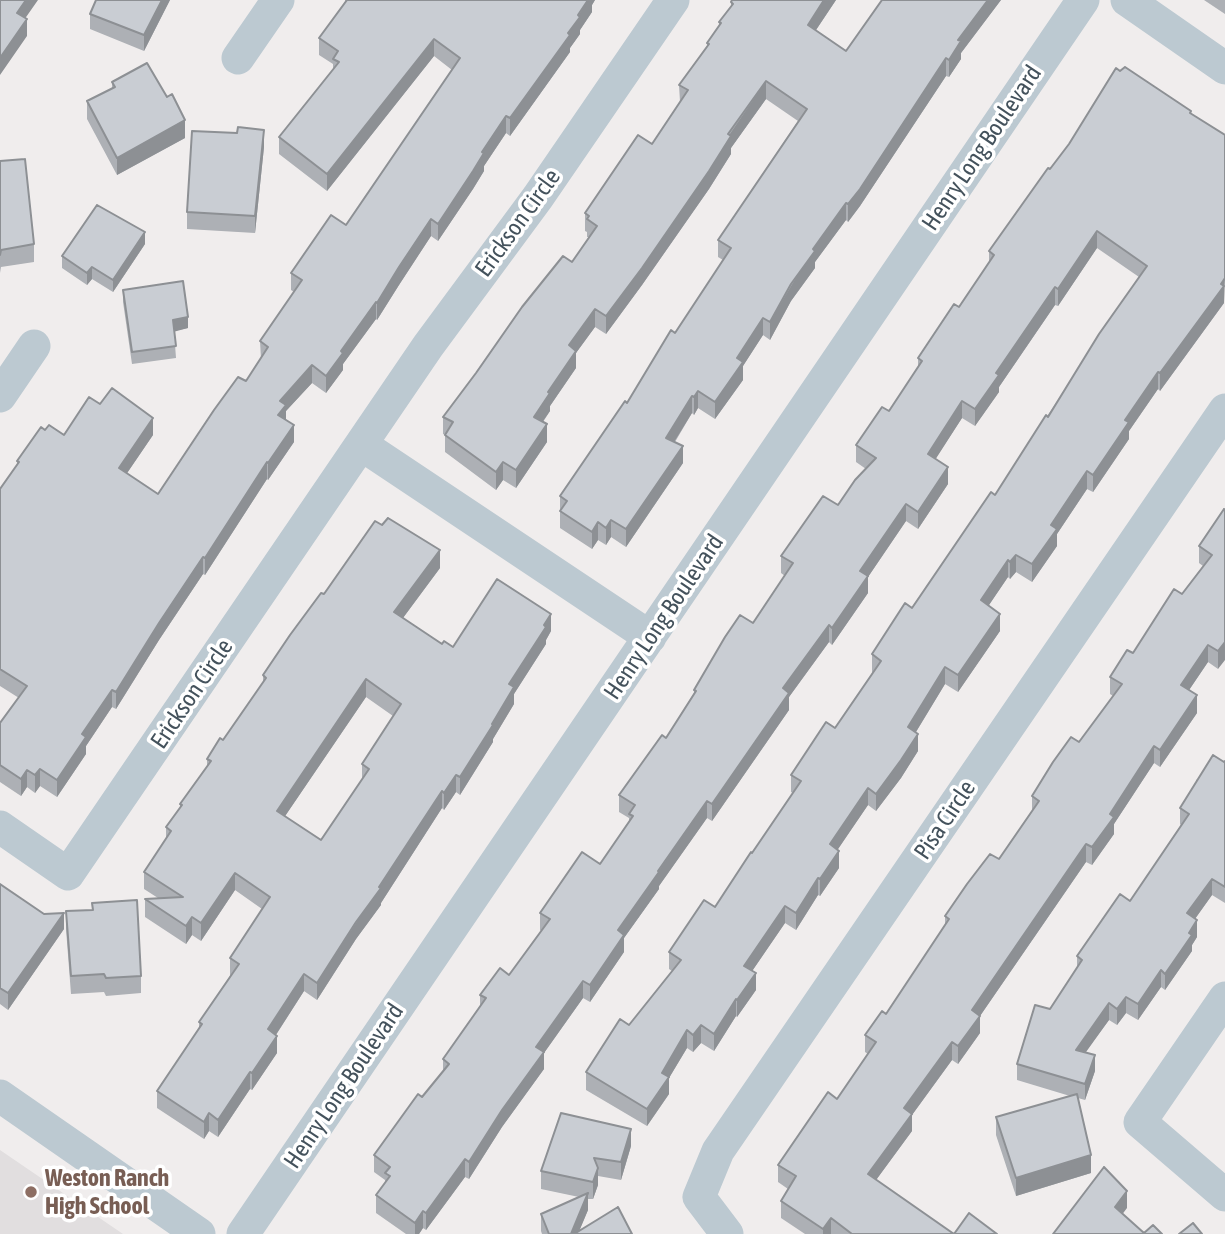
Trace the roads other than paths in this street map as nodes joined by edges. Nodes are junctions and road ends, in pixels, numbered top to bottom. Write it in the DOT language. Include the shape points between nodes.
graph roads {
  1 [pos="278,0"];
  2 [pos="673,0"];
  3 [pos="1083,0"];
  4 [pos="1127,0"];
  5 [pos="238,58"];
  6 [pos="1225,68"];
  7 [pos="34,346"];
  8 [pos="0,396"];
  9 [pos="1225,410"];
  10 [pos="362,445"];
  11 [pos="650,637"];
  12 [pos="0,827"];
  13 [pos="1225,998"];
  14 [pos="0,1096"];
  15 [pos="1225,1195"];
  16 [pos="199,1234"];
  17 [pos="243,1234"];
  18 [pos="727,1234"];
  1 -- 5 [label="street"];
  2 -- 10 [label="street, Erickson Circle"];
  3 -- 11 [label="street, Henry Long Boulevard"];
  4 -- 6 [label="street"];
  7 -- 8 [label="street"];
  9 -- 18 [label="street, Pisa Circle" via="718,1151 699,1197"];
  10 -- 11 [label="street"];
  10 -- 12 [label="street, Erickson Circle" via="68,874"];
  11 -- 17 [label="street, Henry Long Boulevard"];
  13 -- 15 [label="street" via="1140,1122"];
  14 -- 16 [label="street"];
}
